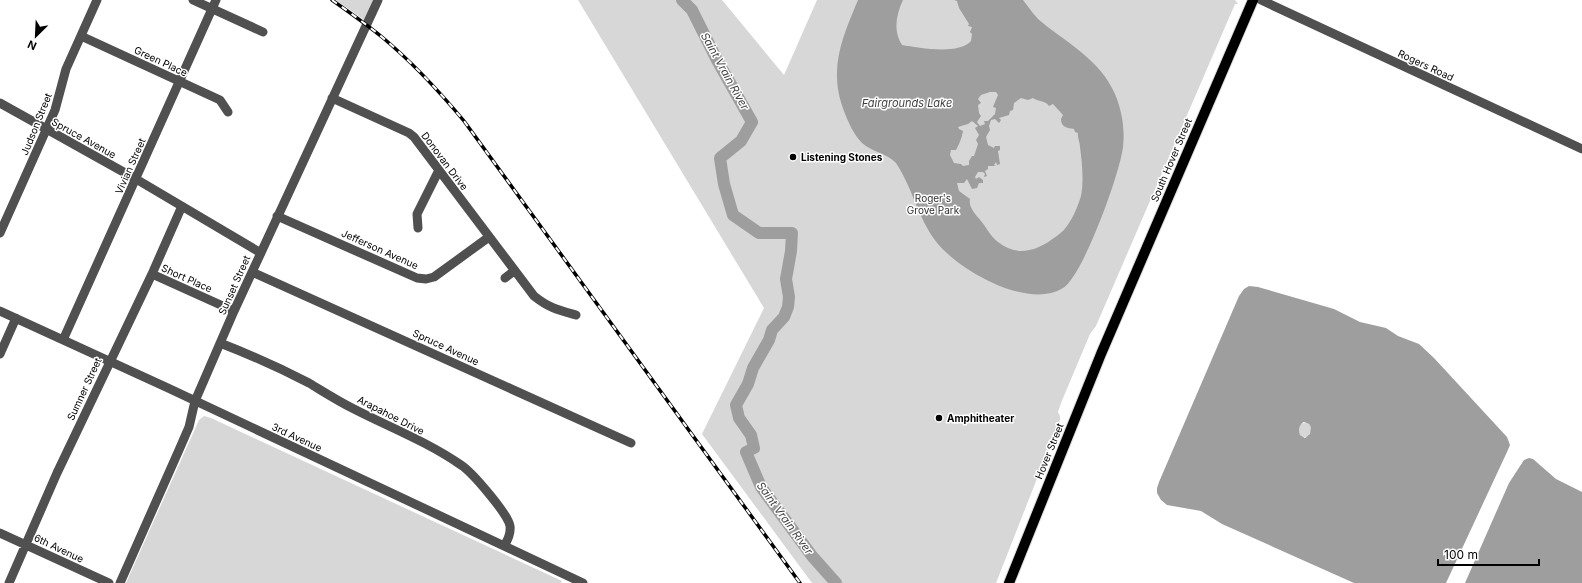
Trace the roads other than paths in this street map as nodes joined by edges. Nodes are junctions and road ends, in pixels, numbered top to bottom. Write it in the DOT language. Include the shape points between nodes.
graph roads {
  1 [pos="97,0"];
  2 [pos="193,0"];
  3 [pos="378,0"];
  4 [pos="1253,0"];
  5 [pos="1262,0"];
  6 [pos="214,4"];
  7 [pos="263,32"];
  8 [pos="81,36"];
  9 [pos="179,81"];
  10 [pos="332,98"];
  11 [pos="0,103"];
  12 [pos="228,112"];
  13 [pos="47,129"];
  14 [pos="1582,149"];
  15 [pos="439,170"];
  16 [pos="136,179"];
  17 [pos="182,206"];
  18 [pos="277,216"];
  19 [pos="418,228"];
  20 [pos="0,233"];
  21 [pos="489,237"];
  22 [pos="261,253"];
  23 [pos="514,271"];
  24 [pos="252,272"];
  25 [pos="152,274"];
  26 [pos="505,278"];
  27 [pos="0,311"];
  28 [pos="234,311"];
  29 [pos="576,315"];
  30 [pos="16,318"];
  31 [pos="1112,328"];
  32 [pos="63,340"];
  33 [pos="220,343"];
  34 [pos="0,354"];
  35 [pos="110,361"];
  36 [pos="195,401"];
  37 [pos="631,443"];
  38 [pos="0,533"];
  39 [pos="26,545"];
  40 [pos="504,546"];
  41 [pos="9,583"];
  42 [pos="109,583"];
  43 [pos="120,583"];
  44 [pos="583,583"];
  45 [pos="1009,583"];
  1 -- 8 [label="street, Judson Street"];
  2 -- 6 [label="street"];
  3 -- 10 [label="street, Sunset Street"];
  4 -- 31 [label="main road, South Hover Street"];
  5 -- 14 [label="street, Rogers Road"];
  6 -- 7 [label="street"];
  6 -- 9 [label="street, Vivian Street"];
  8 -- 9 [label="street, Green Place"];
  8 -- 13 [label="street, Judson Street" via="66,69"];
  9 -- 12 [label="street, Green Place" via="220,100"];
  9 -- 16 [label="street, Vivian Street"];
  10 -- 15 [label="street, Donovan Drive" via="409,133"];
  10 -- 18 [label="street, Sunset Street"];
  11 -- 13 [label="street, Spruce Avenue"];
  13 -- 16 [label="street, Spruce Avenue"];
  13 -- 20 [label="street, Judson Street"];
  15 -- 19 [label="street" via="417,214"];
  15 -- 21 [label="street, Donovan Drive"];
  16 -- 17 [label="street, Spruce Avenue"];
  16 -- 32 [label="street, Vivian Street"];
  17 -- 22 [label="street, Spruce Avenue"];
  17 -- 25 [label="street, Sumner Street"];
  18 -- 21 [label="street, Jefferson Avenue" via="417,278 426,279"];
  18 -- 22 [label="street, Sunset Street"];
  21 -- 23 [label="street, Donovan Drive"];
  22 -- 24 [label="street, Sunset Street"];
  23 -- 26 [label="street"];
  23 -- 29 [label="street, Donovan Drive" via="543,304 557,311"];
  24 -- 28 [label="street, Sunset Street"];
  24 -- 37 [label="street, Spruce Avenue"];
  25 -- 28 [label="street, Short Place"];
  25 -- 35 [label="street, Sumner Street"];
  27 -- 30 [label="street, 3rd Avenue"];
  28 -- 33 [label="street, Sunset Street"];
  30 -- 32 [label="street, 3rd Avenue"];
  30 -- 34 [label="street"];
  31 -- 45 [label="main road, Hover Street"];
  32 -- 35 [label="street, 3rd Avenue"];
  33 -- 36 [label="street, Sunset Street"];
  33 -- 40 [label="street, Arapahoe Drive" via="250,354 300,379 462,465 508,518 510,528"];
  35 -- 36 [label="street, 3rd Avenue"];
  35 -- 39 [label="street, Sumner Street"];
  36 -- 40 [label="street, 3rd Avenue"];
  36 -- 43 [label="street, Sunset Street" via="189,427"];
  38 -- 39 [label="street, 6th Avenue"];
  39 -- 41 [label="street, Sumner Street"];
  39 -- 42 [label="street, 6th Avenue"];
  40 -- 44 [label="street, 3rd Avenue"];
}
